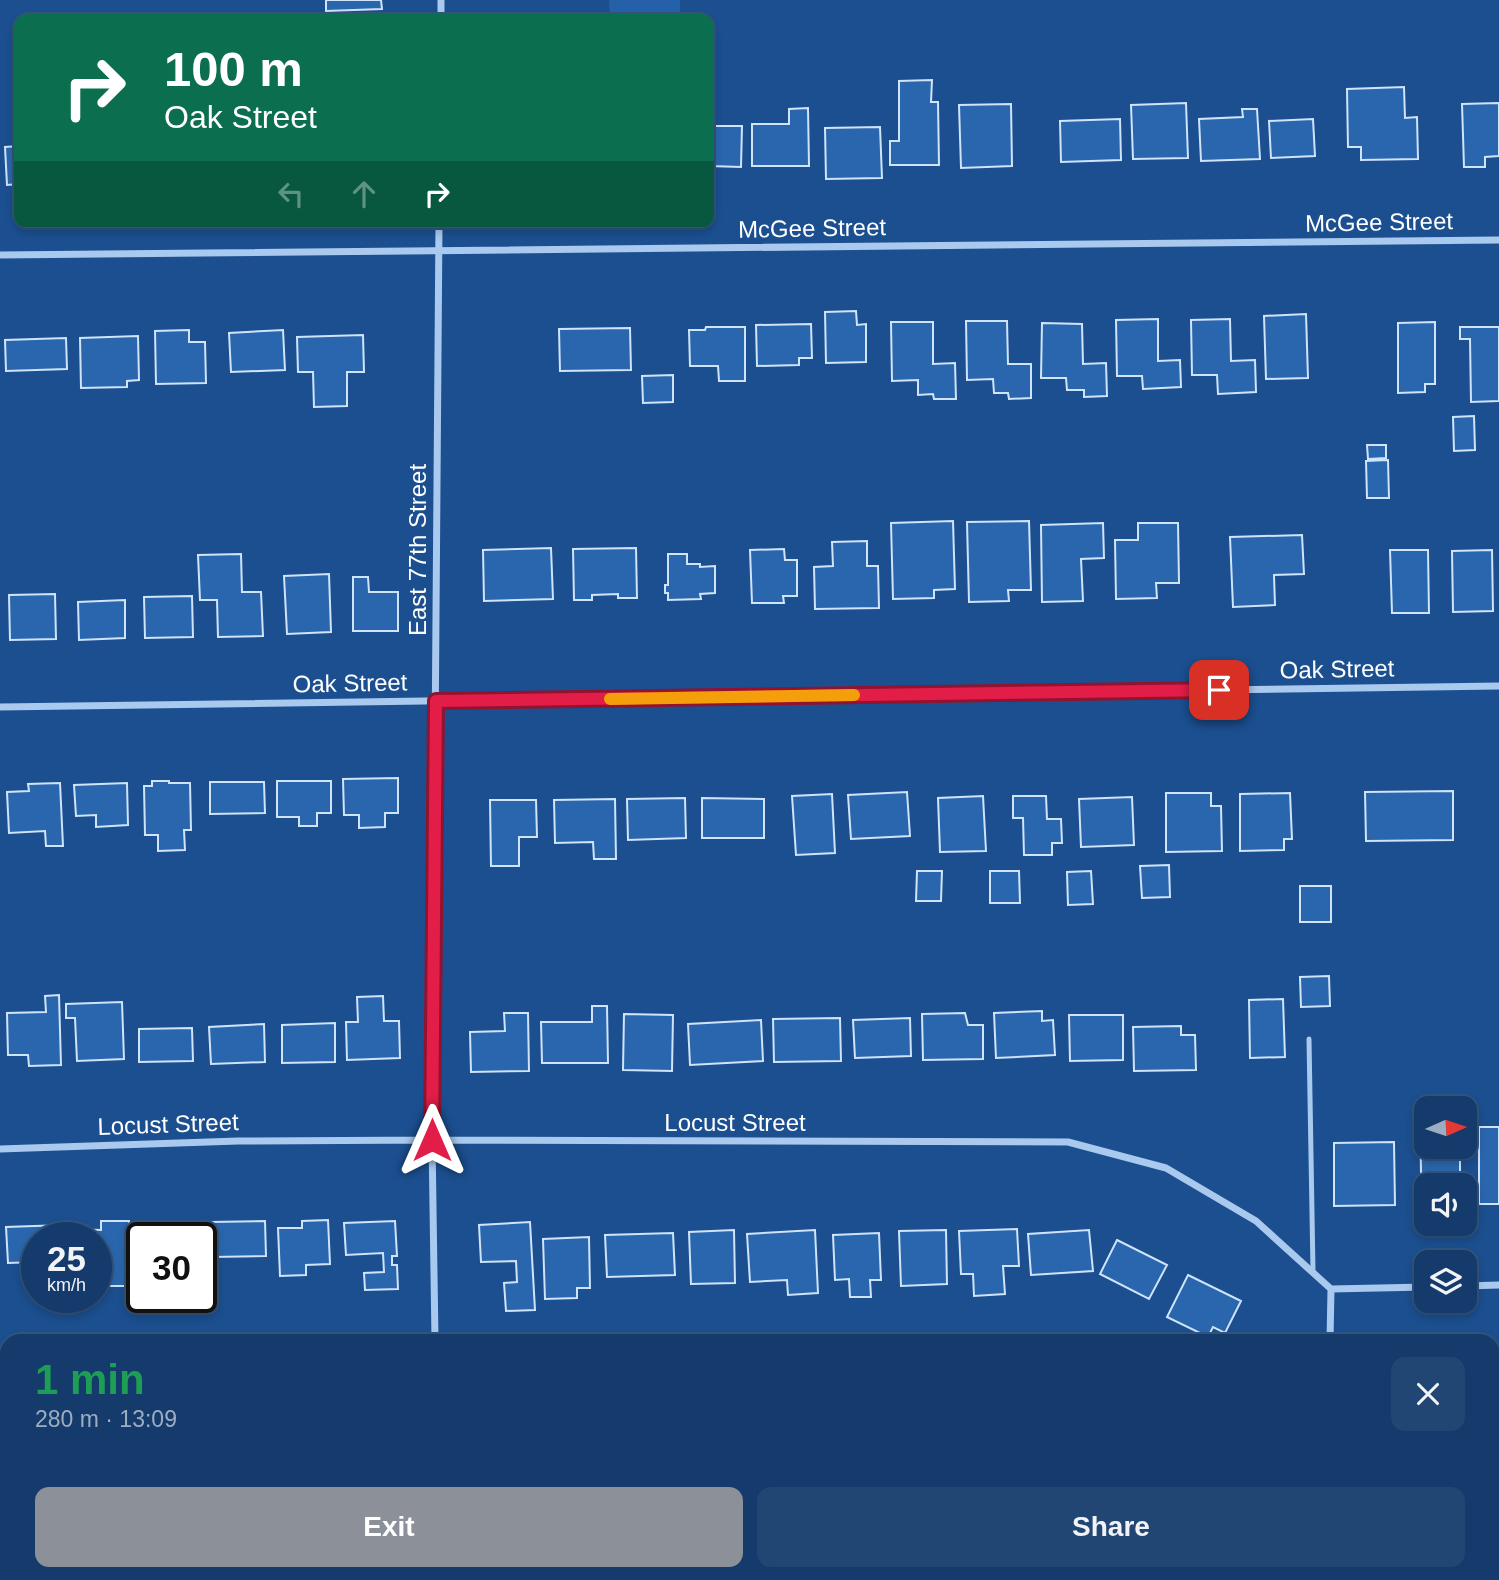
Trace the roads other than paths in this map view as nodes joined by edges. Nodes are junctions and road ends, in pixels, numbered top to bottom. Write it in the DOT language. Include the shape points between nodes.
graph roads {
  1 [pos="439,228"];
  2 [pos="1499,240"];
  3 [pos="438,252"];
  4 [pos="0,256"];
  5 [pos="1499,687"];
  6 [pos="436,701"];
  7 [pos="0,707"];
  8 [pos="1309,1039"];
  9 [pos="432,1140"];
  10 [pos="0,1149"];
  11 [pos="1313,1271"];
  12 [pos="1499,1285"];
  13 [pos="1477,1286"];
  14 [pos="1414,1287"];
  15 [pos="1331,1289"];
  16 [pos="435,1334"];
  17 [pos="1331,1334"];
  1 -- 3 [label="street, East 77th Street"];
  2 -- 3 [label="street, McGee Street"];
  3 -- 4 [label="street, McGee Street"];
  3 -- 6 [label="street, East 77th Street"];
  5 -- 6 [label="street, Oak Street"];
  6 -- 7 [label="street, Oak Street"];
  6 -- 9 [label="street, East 77th Street"];
  8 -- 11 [label="lane"];
  9 -- 10 [label="street, Locust Street"];
  9 -- 11 [label="street, Locust Street" via="1068,1142 1166,1168 1256,1222"];
  9 -- 16 [label="street, East 77th Street"];
  11 -- 15 [label="street, Locust Street"];
  12 -- 13 [label="street"];
  14 -- 15 [label="street"];
  15 -- 17 [label="street"];
}
